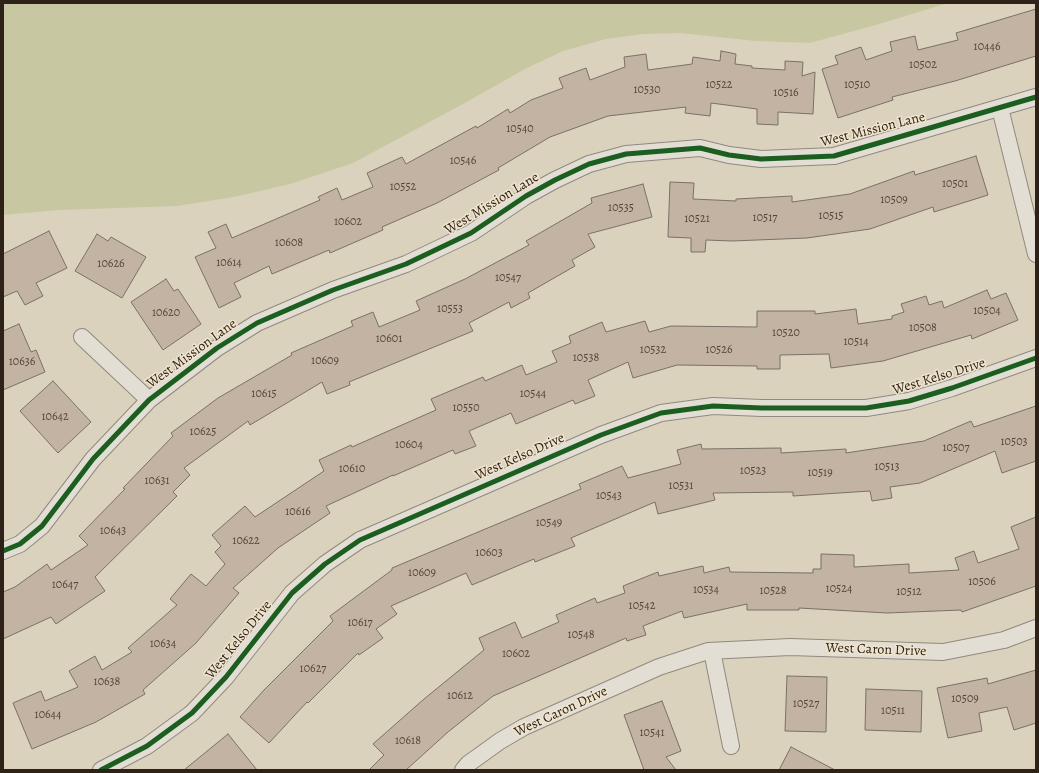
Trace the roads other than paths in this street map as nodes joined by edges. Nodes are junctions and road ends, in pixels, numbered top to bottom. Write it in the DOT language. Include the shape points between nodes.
graph roads {
  1 [pos="1036,98"];
  2 [pos="1000,108"];
  3 [pos="1036,254"];
  4 [pos="82,337"];
  5 [pos="1036,358"];
  6 [pos="149,400"];
  7 [pos="3,551"];
  8 [pos="1036,628"];
  9 [pos="712,651"];
  10 [pos="730,746"];
  11 [pos="101,770"];
  12 [pos="462,770"];
  1 -- 2 [label="street, West Mission Lane"];
  2 -- 3 [label="street"];
  2 -- 6 [label="street, West Mission Lane" via="834,156 761,159 700,148 626,154 590,164 526,196 471,233 406,264 334,290 257,323 217,348"];
  4 -- 6 [label="street"];
  5 -- 11 [label="street, West Kelso Drive" via="909,401 866,408 713,406 661,413 601,435 360,540 325,564 292,593 226,677 192,712 147,746"];
  6 -- 7 [label="street, West Mission Lane" via="93,459 42,526 20,544"];
  8 -- 9 [label="street, West Caron Drive" via="1004,640 943,652 790,647"];
  9 -- 10 [label="street"];
  9 -- 12 [label="street, West Caron Drive" via="659,667 524,727 500,741"];
}
